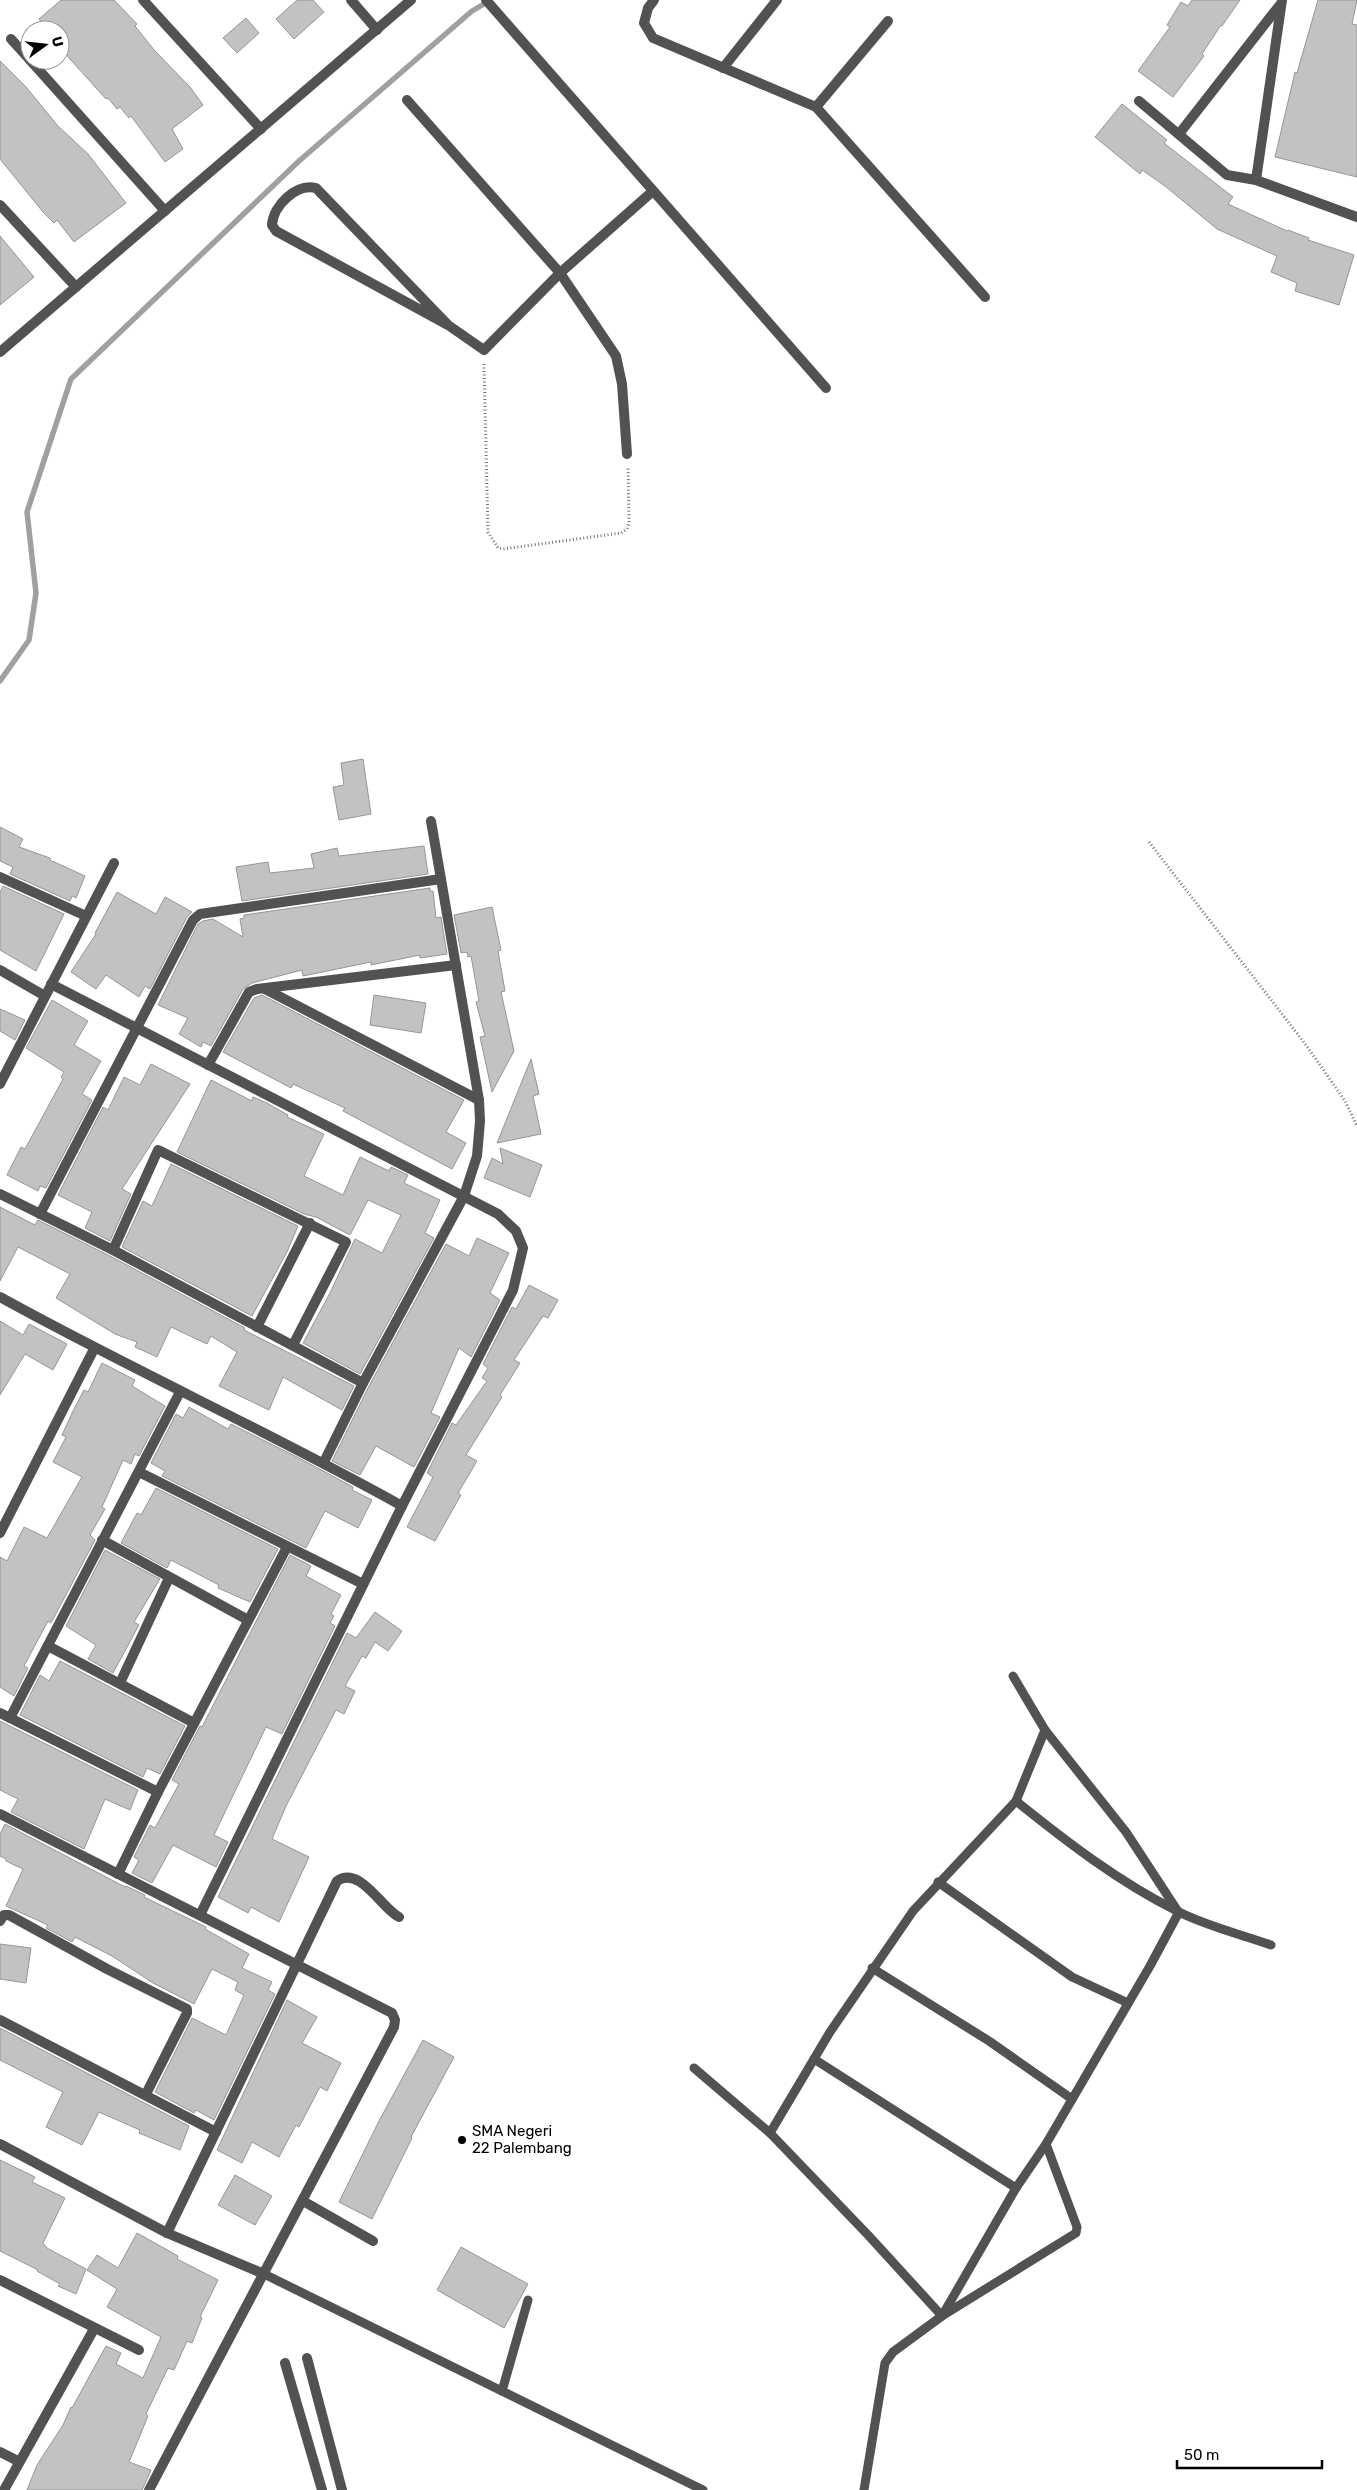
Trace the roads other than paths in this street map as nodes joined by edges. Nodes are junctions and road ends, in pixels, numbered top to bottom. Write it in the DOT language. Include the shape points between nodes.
graph roads {
  1 [pos="143,0"];
  2 [pos="351,0"];
  3 [pos="411,0"];
  4 [pos="654,0"];
  5 [pos="777,0"];
  6 [pos="1281,2"];
  7 [pos="489,4"];
  8 [pos="888,21"];
  9 [pos="377,30"];
  10 [pos="12,39"];
  11 [pos="20,48"];
  12 [pos="723,68"];
  13 [pos="39,70"];
  14 [pos="407,100"];
  15 [pos="1139,101"];
  16 [pos="816,107"];
  17 [pos="261,129"];
  18 [pos="1178,134"];
  19 [pos="1256,180"];
  20 [pos="653,191"];
  21 [pos="0,205"];
  22 [pos="165,211"];
  23 [pos="1357,217"];
  24 [pos="560,273"];
  25 [pos="76,287"];
  26 [pos="985,297"];
  27 [pos="448,325"];
  28 [pos="0,352"];
  29 [pos="826,388"];
  30 [pos="627,454"];
  31 [pos="431,821"];
  32 [pos="114,863"];
  33 [pos="0,877"];
  34 [pos="441,879"];
  35 [pos="86,916"];
  36 [pos="456,965"];
  37 [pos="0,970"];
  38 [pos="51,984"];
  39 [pos="264,989"];
  40 [pos="45,996"];
  41 [pos="138,1028"];
  42 [pos="208,1065"];
  43 [pos="0,1084"];
  44 [pos="479,1100"];
  45 [pos="0,1194"];
  46 [pos="464,1196"];
  47 [pos="40,1214"];
  48 [pos="310,1224"];
  49 [pos="113,1250"];
  50 [pos="0,1298"];
  51 [pos="257,1328"];
  52 [pos="293,1345"];
  53 [pos="94,1349"];
  54 [pos="363,1382"];
  55 [pos="180,1392"];
  56 [pos="324,1462"];
  57 [pos="139,1472"];
  58 [pos="402,1506"];
  59 [pos="0,1533"];
  60 [pos="102,1540"];
  61 [pos="287,1547"];
  62 [pos="169,1578"];
  63 [pos="363,1584"];
  64 [pos="248,1620"];
  65 [pos="48,1646"];
  66 [pos="1013,1676"];
  67 [pos="120,1683"];
  68 [pos="0,1713"];
  69 [pos="10,1718"];
  70 [pos="194,1723"];
  71 [pos="1045,1730"];
  72 [pos="158,1792"];
  73 [pos="1016,1801"];
  74 [pos="0,1814"];
  75 [pos="118,1874"];
  76 [pos="938,1882"];
  77 [pos="1179,1912"];
  78 [pos="200,1915"];
  79 [pos="399,1917"];
  80 [pos="0,1921"];
  81 [pos="1271,1946"];
  82 [pos="297,1964"];
  83 [pos="872,1968"];
  84 [pos="1128,2003"];
  85 [pos="0,2020"];
  86 [pos="814,2059"];
  87 [pos="694,2068"];
  88 [pos="146,2094"];
  89 [pos="1072,2099"];
  90 [pos="216,2132"];
  91 [pos="770,2133"];
  92 [pos="0,2144"];
  93 [pos="1046,2144"];
  94 [pos="1016,2188"];
  95 [pos="303,2201"];
  96 [pos="166,2233"];
  97 [pos="373,2241"];
  98 [pos="264,2274"];
  99 [pos="0,2280"];
  100 [pos="528,2300"];
  101 [pos="942,2316"];
  102 [pos="94,2329"];
  103 [pos="139,2350"];
  104 [pos="306,2358"];
  105 [pos="285,2364"];
  106 [pos="502,2391"];
  107 [pos="0,2452"];
  108 [pos="18,2461"];
  109 [pos="4,2490"];
  110 [pos="149,2490"];
  111 [pos="322,2490"];
  112 [pos="342,2490"];
  113 [pos="703,2490"];
  114 [pos="864,2490"];
  1 -- 17 [label="street"];
  2 -- 9 [label="street"];
  3 -- 9 [label="street"];
  4 -- 12 [label="street" via="644,23 653,38"];
  5 -- 12 [label="street"];
  6 -- 18 [label="street"];
  6 -- 19 [label="street"];
  7 -- 20 [label="street"];
  8 -- 16 [label="street"];
  9 -- 17 [label="street"];
  10 -- 11 [label="street"];
  12 -- 16 [label="street"];
  13 -- 22 [label="street"];
  14 -- 24 [label="street"];
  15 -- 18 [label="street"];
  16 -- 26 [label="street"];
  17 -- 22 [label="street"];
  18 -- 19 [label="street" via="1227,175"];
  19 -- 23 [label="street"];
  20 -- 24 [label="street"];
  20 -- 29 [label="street"];
  21 -- 25 [label="street"];
  22 -- 25 [label="street"];
  24 -- 27 [label="street" via="484,350"];
  24 -- 30 [label="street" via="616,356 622,384"];
  25 -- 28 [label="street"];
  27 -- 27 [label="street" via="316,188 298,189 274,212 272,225 276,231"];
  31 -- 34 [label="street"];
  32 -- 35 [label="street"];
  33 -- 35 [label="street"];
  34 -- 36 [label="street"];
  34 -- 41 [label="street" via="200,914"];
  35 -- 38 [label="street"];
  36 -- 39 [label="street"];
  36 -- 44 [label="street"];
  37 -- 40 [label="street"];
  38 -- 40 [label="street"];
  38 -- 41 [label="street"];
  39 -- 42 [label="street" via="249,992"];
  39 -- 44 [label="street"];
  40 -- 43 [label="street"];
  41 -- 42 [label="street"];
  41 -- 47 [label="street"];
  42 -- 46 [label="street"];
  44 -- 46 [label="street" via="477,1156"];
  45 -- 47 [label="street"];
  46 -- 54 [label="street"];
  46 -- 58 [label="street" via="498,1214 516,1230 523,1248 520,1265 513,1290"];
  47 -- 49 [label="street"];
  48 -- 49 [label="street" via="158,1150"];
  48 -- 51 [label="street"];
  48 -- 52 [label="street" via="346,1242"];
  49 -- 51 [label="street"];
  50 -- 53 [label="street"];
  51 -- 52 [label="street"];
  52 -- 54 [label="street"];
  53 -- 55 [label="street"];
  53 -- 59 [label="street"];
  54 -- 56 [label="street"];
  55 -- 56 [label="street"];
  55 -- 57 [label="street"];
  56 -- 58 [label="street"];
  57 -- 60 [label="street"];
  57 -- 61 [label="street"];
  58 -- 63 [label="street"];
  60 -- 62 [label="street"];
  60 -- 65 [label="street"];
  61 -- 63 [label="street"];
  61 -- 64 [label="street"];
  62 -- 64 [label="street"];
  62 -- 67 [label="street"];
  63 -- 78 [label="street"];
  64 -- 70 [label="street"];
  65 -- 67 [label="street"];
  65 -- 69 [label="street"];
  66 -- 71 [label="lane"];
  67 -- 70 [label="street"];
  68 -- 69 [label="street"];
  69 -- 72 [label="street"];
  70 -- 72 [label="street"];
  71 -- 73 [label="lane"];
  71 -- 77 [label="lane" via="1126,1832"];
  72 -- 75 [label="street"];
  73 -- 76 [label="lane"];
  73 -- 77 [label="lane" via="1133,1887"];
  74 -- 75 [label="street"];
  75 -- 78 [label="street"];
  76 -- 83 [label="lane"];
  76 -- 84 [label="lane" via="1072,1977"];
  77 -- 81 [label="lane"];
  77 -- 84 [label="lane"];
  78 -- 82 [label="street"];
  79 -- 82 [label="street" via="364,1884 350,1877 340,1879"];
  80 -- 88 [label="street" via="4,1915 9,1915 107,1970 188,2009"];
  82 -- 90 [label="street"];
  82 -- 95 [label="street" via="392,2013 395,2020"];
  83 -- 86 [label="lane"];
  83 -- 89 [label="lane" via="989,2041"];
  84 -- 89 [label="lane"];
  85 -- 88 [label="street"];
  86 -- 91 [label="lane"];
  86 -- 94 [label="lane"];
  87 -- 91 [label="lane"];
  88 -- 90 [label="street"];
  89 -- 93 [label="lane"];
  90 -- 96 [label="street"];
  91 -- 101 [label="lane"];
  92 -- 96 [label="street"];
  93 -- 94 [label="lane"];
  93 -- 101 [label="lane" via="1077,2227 1076,2233"];
  94 -- 101 [label="lane"];
  95 -- 97 [label="street"];
  95 -- 98 [label="street"];
  96 -- 98 [label="street"];
  98 -- 106 [label="lane"];
  98 -- 110 [label="street"];
  99 -- 102 [label="street"];
  100 -- 106 [label="lane"];
  101 -- 114 [label="lane" via="893,2352 885,2363"];
  102 -- 103 [label="street"];
  102 -- 108 [label="street"];
  104 -- 112 [label="street"];
  105 -- 111 [label="street"];
  106 -- 113 [label="lane"];
  107 -- 108 [label="street"];
  108 -- 109 [label="street"];
}
